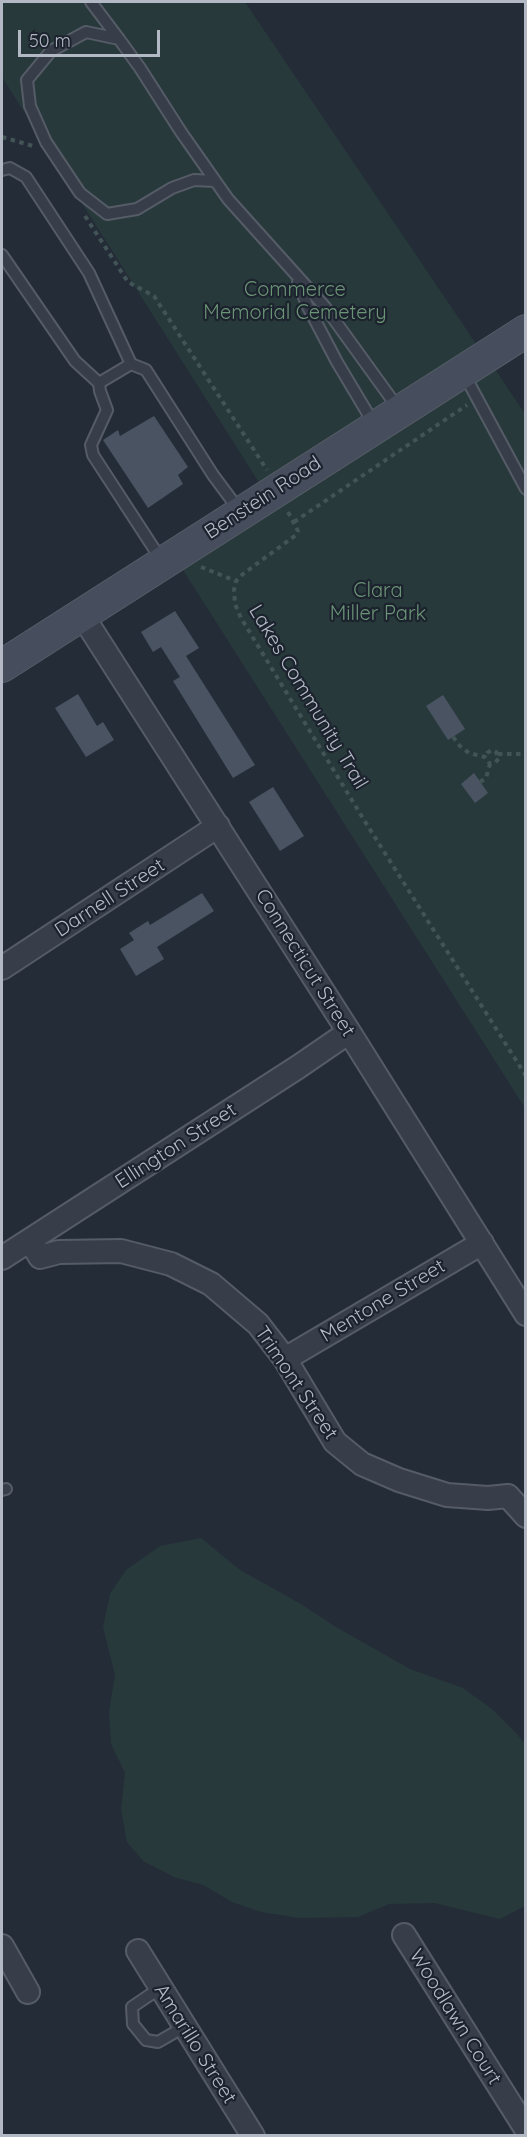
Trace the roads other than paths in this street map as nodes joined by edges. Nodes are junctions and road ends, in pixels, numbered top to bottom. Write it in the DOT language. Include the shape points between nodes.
graph roads {
  1 [pos="91,2"];
  2 [pos="119,39"];
  3 [pos="2,170"];
  4 [pos="215,181"];
  5 [pos="2,255"];
  6 [pos="296,276"];
  7 [pos="525,330"];
  8 [pos="131,364"];
  9 [pos="99,383"];
  10 [pos="469,383"];
  11 [pos="387,419"];
  12 [pos="525,489"];
  13 [pos="241,513"];
  14 [pos="163,563"];
  15 [pos="82,615"];
  16 [pos="2,666"];
  17 [pos="218,826"];
  18 [pos="2,968"];
  19 [pos="349,1032"];
  20 [pos="30,1240"];
  21 [pos="482,1243"];
  22 [pos="2,1258"];
  23 [pos="525,1314"];
  24 [pos="285,1359"];
  25 [pos="517,1494"];
  26 [pos="525,1516"];
  27 [pos="404,1935"];
  28 [pos="2,1946"];
  29 [pos="138,1951"];
  30 [pos="160,1988"];
  31 [pos="28,1992"];
  32 [pos="184,2026"];
  33 [pos="525,2129"];
  34 [pos="253,2136"];
  1 -- 2 [label="lane"];
  2 -- 4 [label="lane"];
  2 -- 4 [label="lane" via="86,32 51,51 27,80 30,106 46,142 80,193 107,214 137,209 194,180"];
  3 -- 8 [label="lane" via="10,168 26,177 89,273"];
  4 -- 6 [label="lane"];
  5 -- 9 [label="lane" via="75,362"];
  6 -- 11 [label="lane" via="325,307"];
  6 -- 11 [label="lane" via="337,362"];
  7 -- 10 [label="street, Benstein Road"];
  8 -- 9 [label="lane"];
  8 -- 13 [label="lane" via="146,370"];
  9 -- 14 [label="lane" via="107,410 91,445 93,454"];
  10 -- 11 [label="street, Benstein Road"];
  10 -- 12 [label="lane"];
  11 -- 13 [label="street, Benstein Road"];
  13 -- 14 [label="street, Benstein Road"];
  14 -- 15 [label="street, Benstein Road"];
  15 -- 16 [label="street, Benstein Road"];
  15 -- 17 [label="street, Connecticut Street"];
  17 -- 18 [label="street, Darnell Street"];
  17 -- 19 [label="street, Connecticut Street"];
  19 -- 20 [label="street, Ellington Street"];
  19 -- 21 [label="street, Connecticut Street"];
  20 -- 22 [label="street, Ellington Street"];
  20 -- 24 [label="street, Trimont Street" via="40,1257 59,1252 121,1251 171,1264 211,1284 235,1303 258,1324"];
  21 -- 23 [label="street, Connecticut Street"];
  21 -- 24 [label="street, Mentone Street"];
  24 -- 25 [label="street, Trimont Street" via="335,1442 362,1464 447,1495 488,1498"];
  25 -- 26 [label="street, Trimont Street"];
  27 -- 33 [label="street, Woodlawn Court"];
  28 -- 31 [label="street"];
  29 -- 30 [label="street, Amarillo Street"];
  30 -- 32 [label="street, Amarillo Street"];
  30 -- 32 [label="lane" via="132,2007 132,2024 146,2040 158,2042"];
  32 -- 34 [label="street, Amarillo Street"];
}
